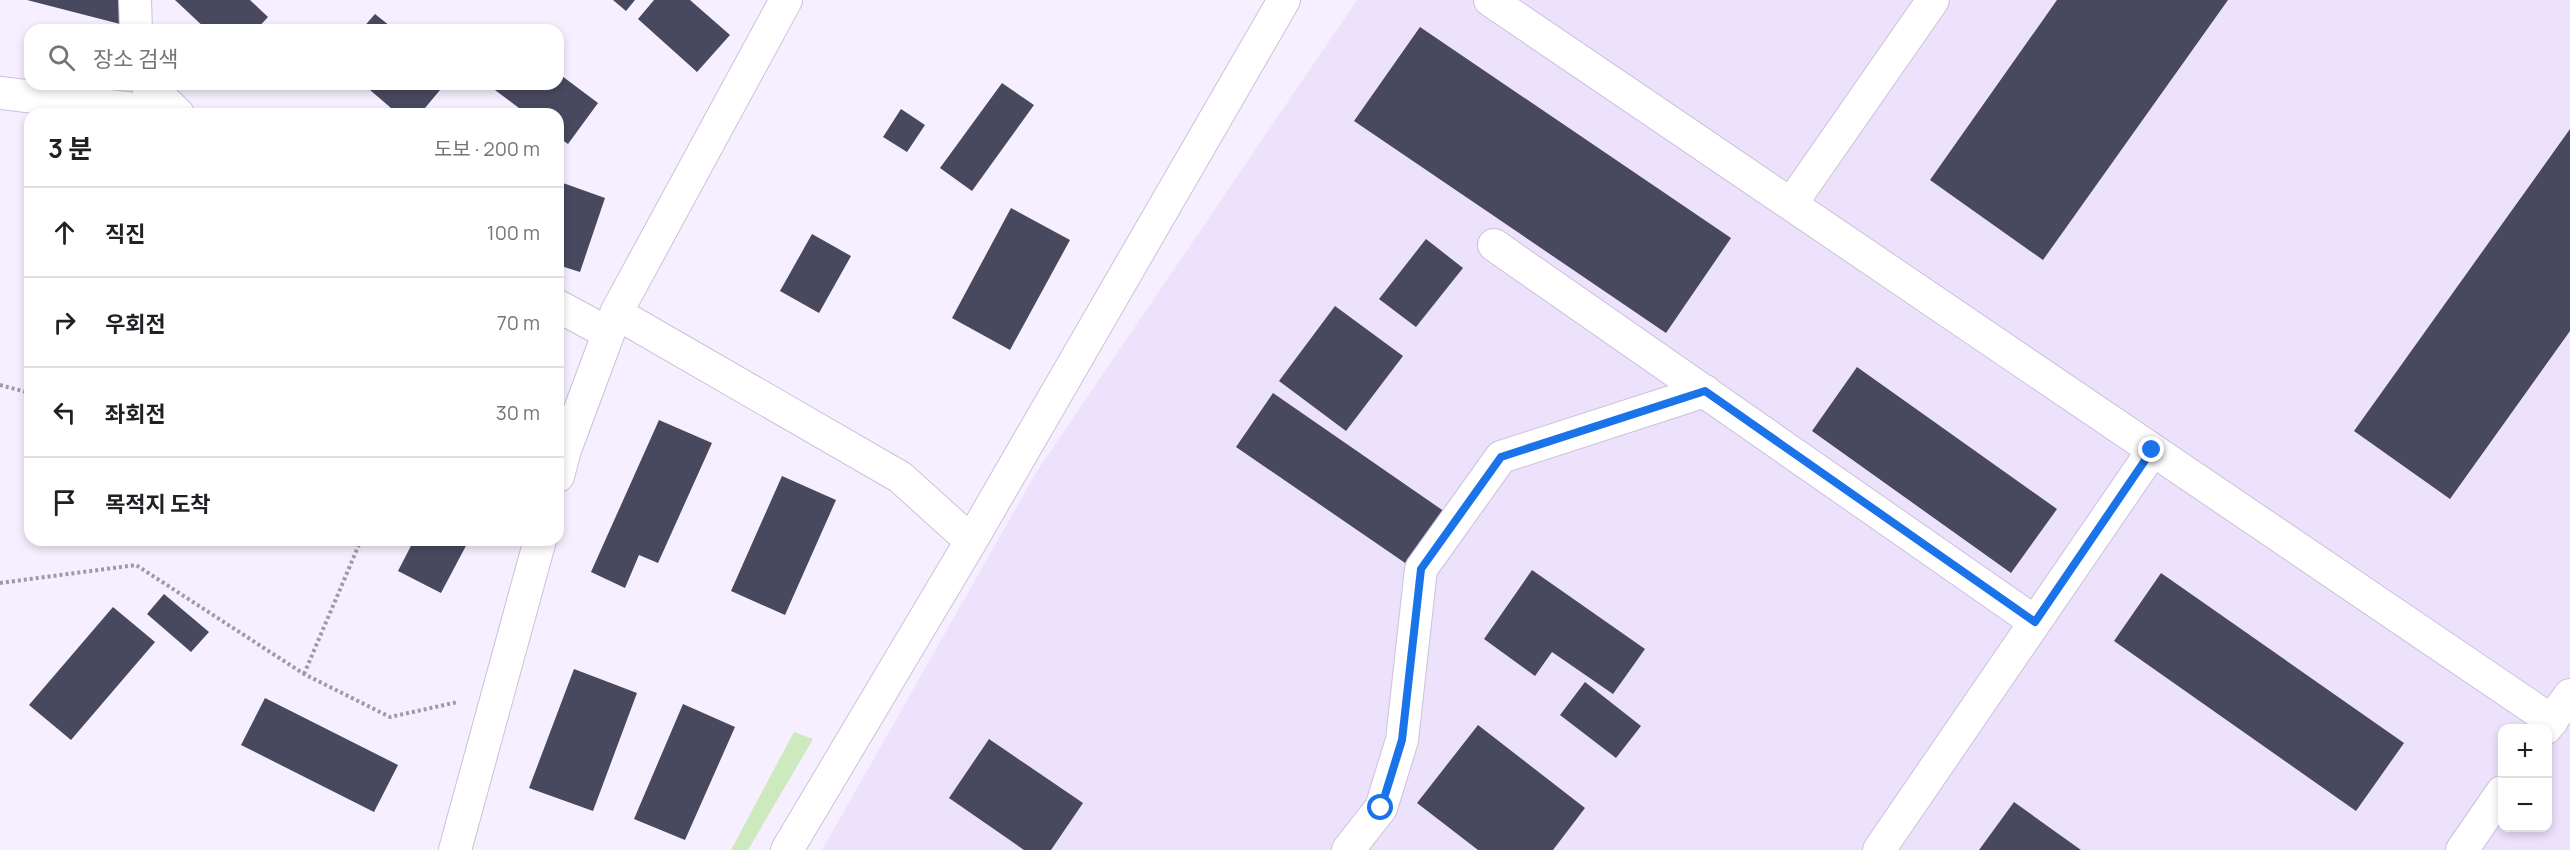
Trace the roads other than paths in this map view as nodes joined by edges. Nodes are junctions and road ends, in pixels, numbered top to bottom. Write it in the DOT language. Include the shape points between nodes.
graph roads {
  1 [pos="135,0"];
  2 [pos="786,0"];
  3 [pos="1284,0"];
  4 [pos="1490,0"];
  5 [pos="1933,0"];
  6 [pos="136,24"];
  7 [pos="153,90"];
  8 [pos="0,93"];
  9 [pos="126,108"];
  10 [pos="171,108"];
  11 [pos="1791,204"];
  12 [pos="1494,245"];
  13 [pos="564,308"];
  14 [pos="612,323"];
  15 [pos="1705,391"];
  16 [pos="2152,450"];
  17 [pos="564,454"];
  18 [pos="971,541"];
  19 [pos="538,546"];
  20 [pos="2035,622"];
  21 [pos="2570,695"];
  22 [pos="2548,724"];
  23 [pos="2550,724"];
  24 [pos="2498,798"];
  25 [pos="455,850"];
  26 [pos="787,850"];
  27 [pos="1348,850"];
  28 [pos="1879,850"];
  29 [pos="2462,850"];
  1 -- 6 [label="street"];
  2 -- 14 [label="street"];
  3 -- 18 [label="street"];
  4 -- 11 [label="street"];
  5 -- 11 [label="street"];
  7 -- 10 [label="street"];
  8 -- 9 [label="street"];
  11 -- 16 [label="street"];
  12 -- 15 [label="street"];
  13 -- 14 [label="street"];
  14 -- 17 [label="street"];
  14 -- 18 [label="street" via="900,477"];
  15 -- 20 [label="street"];
  15 -- 27 [label="street" via="1501,457 1421,569 1402,740 1381,808"];
  16 -- 20 [label="street"];
  16 -- 22 [label="street"];
  18 -- 26 [label="street"];
  19 -- 25 [label="street"];
  20 -- 28 [label="street"];
  21 -- 23 [label="street"];
  24 -- 29 [label="street"];
}
